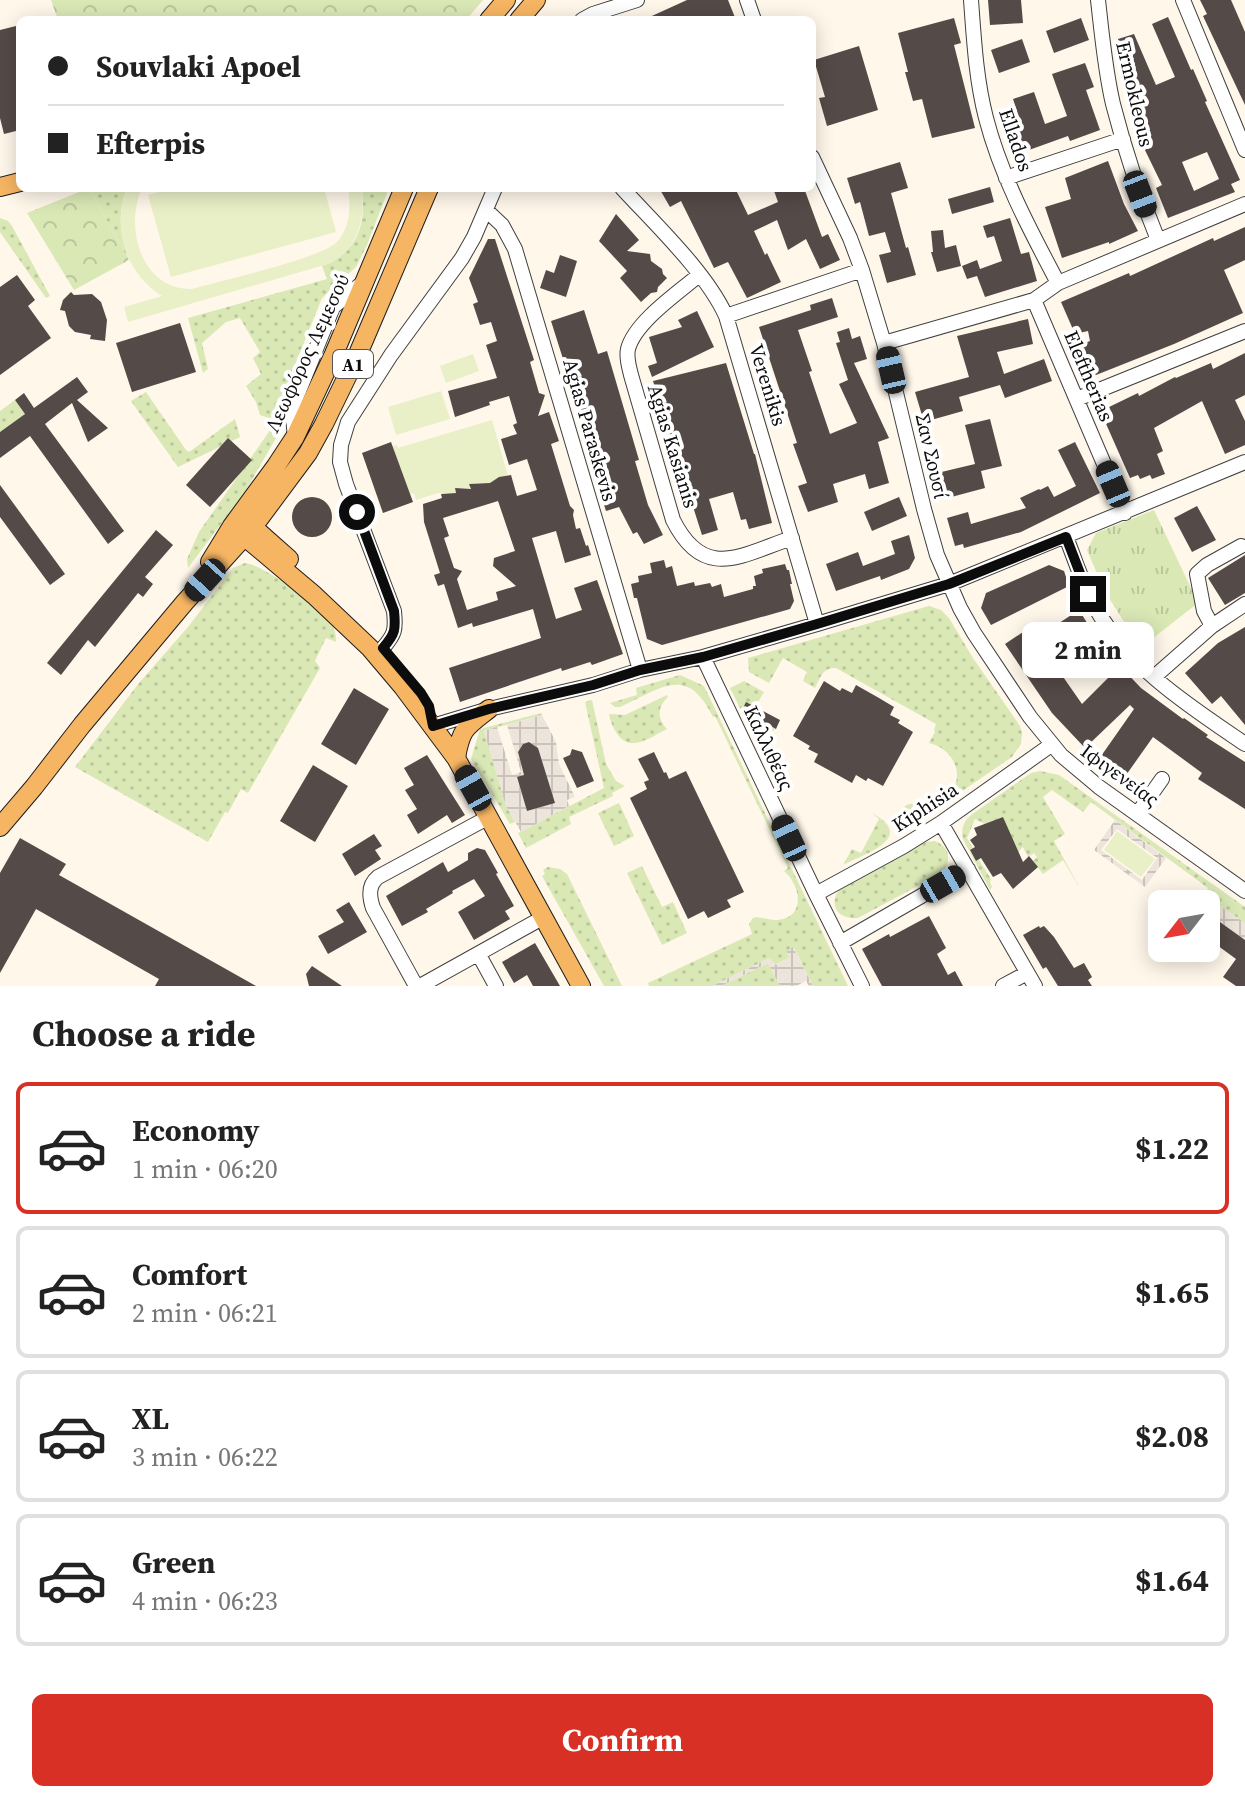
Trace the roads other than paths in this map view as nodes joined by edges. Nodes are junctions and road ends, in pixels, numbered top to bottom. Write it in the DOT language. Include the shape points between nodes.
graph roads {
  1 [pos="506,0"];
  2 [pos="536,0"];
  3 [pos="637,0"];
  4 [pos="971,0"];
  5 [pos="1098,0"];
  6 [pos="1183,0"];
  7 [pos="492,16"];
  8 [pos="522,16"];
  9 [pos="589,16"];
  10 [pos="1123,139"];
  11 [pos="1245,150"];
  12 [pos="816,166"];
  13 [pos="1006,178"];
  14 [pos="402,192"];
  15 [pos="427,192"];
  16 [pos="493,192"];
  17 [pos="626,192"];
  18 [pos="1245,204"];
  19 [pos="486,210"];
  20 [pos="1158,240"];
  21 [pos="862,270"];
  22 [pos="699,275"];
  23 [pos="1058,283"];
  24 [pos="1034,300"];
  25 [pos="726,316"];
  26 [pos="1245,331"];
  27 [pos="884,343"];
  28 [pos="1077,399"];
  29 [pos="1245,462"];
  30 [pos="1125,513"];
  31 [pos="242,526"];
  32 [pos="1066,537"];
  33 [pos="792,538"];
  34 [pos="1241,546"];
  35 [pos="949,584"];
  36 [pos="1245,604"];
  37 [pos="817,624"];
  38 [pos="1212,626"];
  39 [pos="383,648"];
  40 [pos="703,657"];
  41 [pos="640,670"];
  42 [pos="1154,677"];
  43 [pos="489,709"];
  44 [pos="433,726"];
  45 [pos="1245,744"];
  46 [pos="1051,745"];
  47 [pos="456,758"];
  48 [pos="1162,779"];
  49 [pos="1138,813"];
  50 [pos="489,817"];
  51 [pos="941,823"];
  52 [pos="0,827"];
  53 [pos="968,869"];
  54 [pos="1245,891"];
  55 [pos="816,894"];
  56 [pos="544,917"];
  57 [pos="840,943"];
  58 [pos="479,955"];
  59 [pos="1031,980"];
  60 [pos="418,986"];
  61 [pos="496,986"];
  62 [pos="581,986"];
  63 [pos="862,986"];
  64 [pos="1003,986"];
  1 -- 7 [label="main road"];
  2 -- 8 [label="main road"];
  3 -- 9 [label="street"];
  4 -- 13 [label="street, Ellados" via="980,93"];
  5 -- 10 [label="street, Ermokleous"];
  6 -- 11 [label="street"];
  10 -- 13 [label="street"];
  10 -- 20 [label="street, Ermokleous"];
  12 -- 21 [label="street, Σαν Σουσί"];
  13 -- 23 [label="street, Ellados"];
  14 -- 31 [label="main road, Λεωφόρος Λεμεσού / A1" via="312,403"];
  15 -- 31 [label="main road, A1" via="324,424 293,475"];
  16 -- 19 [label="street"];
  17 -- 22 [label="street, Verenikis"];
  18 -- 20 [label="street"];
  19 -- 39 [label="street" via="462,258 391,355 343,434 340,462 346,484 394,611 394,636"];
  19 -- 41 [label="street, Agias Paraskevis" via="515,249"];
  20 -- 23 [label="street"];
  21 -- 25 [label="street"];
  21 -- 27 [label="street, Σαν Σουσί"];
  22 -- 25 [label="street, Verenikis"];
  22 -- 33 [label="street, Agias Kasianis" via="642,326 627,354 673,520 696,552 716,560"];
  23 -- 24 [label="street"];
  24 -- 27 [label="street"];
  24 -- 28 [label="street, Eleftherias"];
  25 -- 33 [label="street, Verenikis"];
  26 -- 28 [label="street"];
  27 -- 35 [label="street, Σαν Σουσί" via="924,509"];
  28 -- 30 [label="street, Eleftherias"];
  29 -- 30 [label="street"];
  30 -- 32 [label="street"];
  31 -- 39 [label="main road" via="338,603"];
  31 -- 44 [label="main road" via="370,648"];
  31 -- 52 [label="main road, A1"];
  32 -- 35 [label="street"];
  32 -- 42 [label="street" via="1098,612"];
  33 -- 37 [label="street, Verenikis"];
  34 -- 38 [label="street" via="1197,574"];
  35 -- 37 [label="street"];
  35 -- 46 [label="street, Ιφιγενείας" via="991,660"];
  36 -- 38 [label="street"];
  37 -- 40 [label="street"];
  38 -- 42 [label="street"];
  39 -- 44 [label="main road" via="421,693"];
  40 -- 41 [label="street"];
  40 -- 55 [label="street, Καλλιθέας"];
  41 -- 43 [label="street"];
  42 -- 45 [label="street"];
  43 -- 44 [label="street"];
  43 -- 47 [label="main road" via="464,730"];
  44 -- 47 [label="main road"];
  46 -- 49 [label="street, Ιφιγενείας"];
  46 -- 51 [label="street, Kiphisia"];
  47 -- 50 [label="main road"];
  48 -- 49 [label="street"];
  49 -- 54 [label="street, Ιφιγενείας"];
  50 -- 56 [label="main road"];
  50 -- 60 [label="street" via="372,881 373,908"];
  51 -- 53 [label="street"];
  51 -- 55 [label="street, Kiphisia"];
  53 -- 57 [label="street"];
  53 -- 59 [label="street"];
  55 -- 57 [label="street, Καλλιθέας"];
  56 -- 58 [label="street"];
  56 -- 62 [label="main road"];
  57 -- 63 [label="street, Καλλιθέας"];
  58 -- 60 [label="street"];
  58 -- 61 [label="street"];
  59 -- 64 [label="street"];
}
